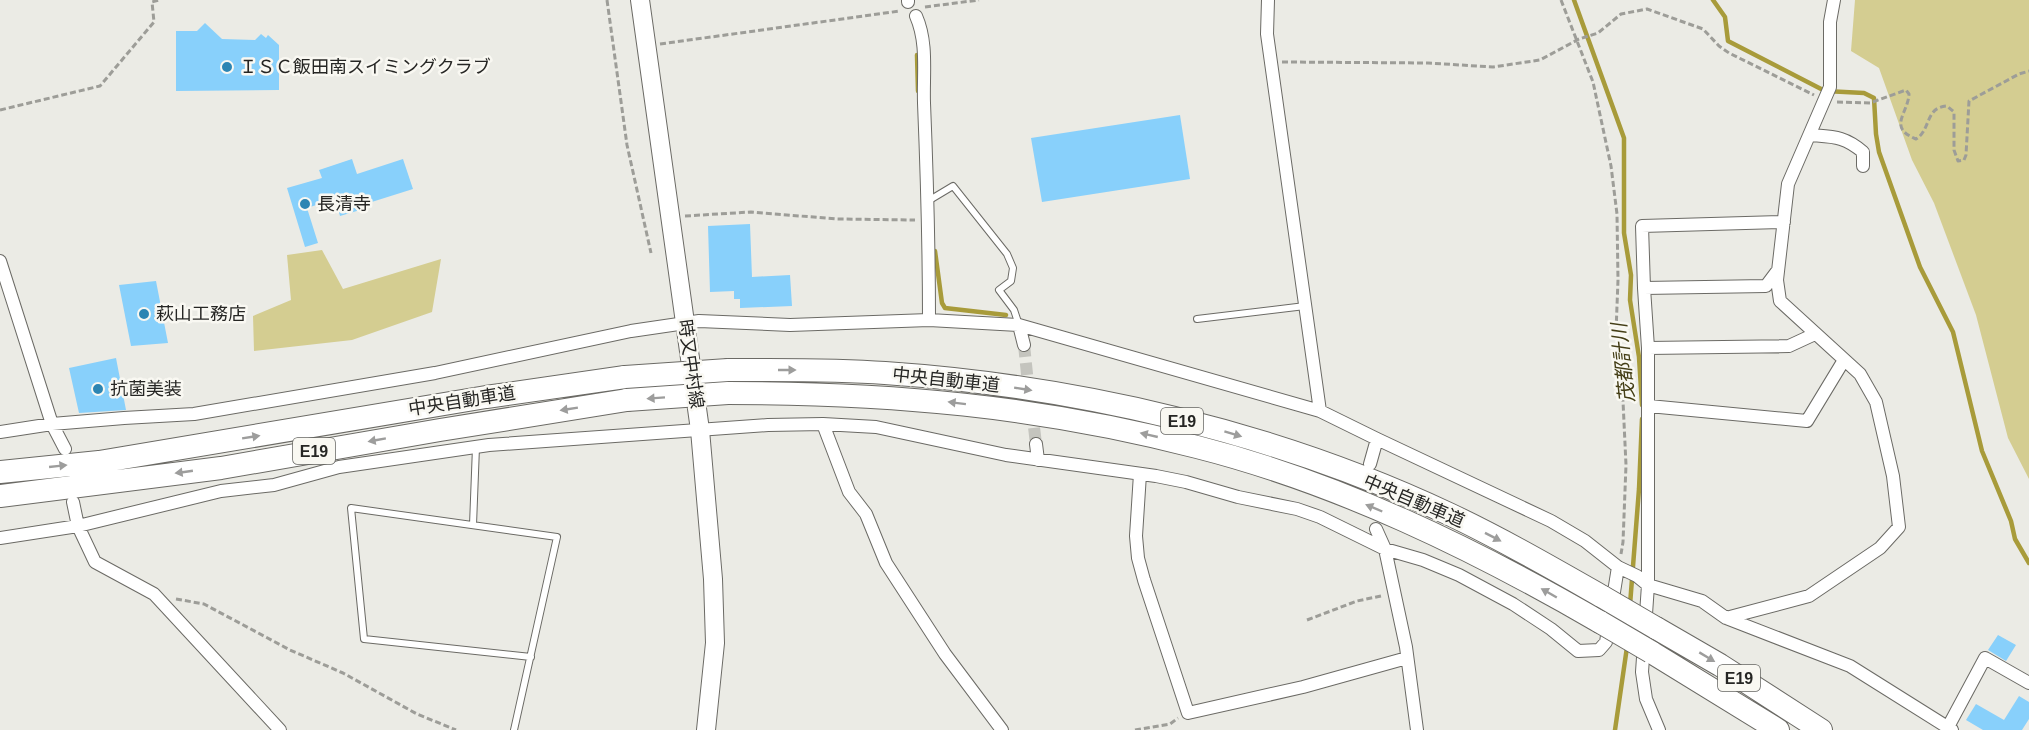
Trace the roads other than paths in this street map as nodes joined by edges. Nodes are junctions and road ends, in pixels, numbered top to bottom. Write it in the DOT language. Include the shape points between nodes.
graph roads {
  1 [pos="640,0"];
  2 [pos="1268,0"];
  3 [pos="1834,0"];
  4 [pos="912,7"];
  5 [pos="1810,135"];
  6 [pos="1863,166"];
  7 [pos="928,201"];
  8 [pos="1784,222"];
  9 [pos="0,261"];
  10 [pos="1779,269"];
  11 [pos="1644,288"];
  12 [pos="1306,306"];
  13 [pos="1197,319"];
  14 [pos="929,320"];
  15 [pos="686,322"];
  16 [pos="1019,325"];
  17 [pos="1815,334"];
  18 [pos="1024,345"];
  19 [pos="1648,348"];
  20 [pos="1844,360"];
  21 [pos="1648,406"];
  22 [pos="1320,411"];
  23 [pos="52,424"];
  24 [pos="824,424"];
  25 [pos="700,430"];
  26 [pos="0,432"];
  27 [pos="1377,439"];
  28 [pos="1036,444"];
  29 [pos="476,447"];
  30 [pos="65,448"];
  31 [pos="1038,460"];
  32 [pos="1370,464"];
  33 [pos="0,472"];
  34 [pos="1140,474"];
  35 [pos="0,496"];
  36 [pos="73,502"];
  37 [pos="473,525"];
  38 [pos="78,526"];
  39 [pos="1376,529"];
  40 [pos="0,538"];
  41 [pos="1385,549"];
  42 [pos="1622,568"];
  43 [pos="1648,585"];
  44 [pos="1726,618"];
  45 [pos="531,657"];
  46 [pos="1407,658"];
  47 [pos="2029,683"];
  48 [pos="1950,729"];
  49 [pos="280,730"];
  50 [pos="514,730"];
  51 [pos="706,730"];
  52 [pos="1002,730"];
  53 [pos="1417,730"];
  54 [pos="1659,730"];
  55 [pos="1778,730"];
  56 [pos="1821,730"];
  1 -- 15 [label="main road, 時又中村線"];
  2 -- 12 [label="street" via="1266,34"];
  3 -- 5 [label="street" via="1827,95"];
  4 -- 7 [label="street" via="924,54"];
  5 -- 6 [label="street" via="1850,142 1863,153"];
  5 -- 8 [label="street" via="1788,184"];
  7 -- 14 [label="street"];
  7 -- 16 [label="lane" via="953,186 1007,255 1013,268 1011,281 999,290 1014,310"];
  8 -- 10 [label="street"];
  8 -- 11 [label="street" via="1642,226"];
  9 -- 23 [label="street"];
  10 -- 11 [label="street" via="1766,286"];
  10 -- 17 [label="street" via="1780,301"];
  11 -- 19 [label="street"];
  12 -- 13 [label="lane"];
  12 -- 22 [label="street"];
  14 -- 15 [label="street" via="790,325"];
  14 -- 16 [label="street"];
  15 -- 23 [label="street" via="435,373 194,414"];
  15 -- 25 [label="main road, 時又中村線"];
  16 -- 18 [label="street"];
  16 -- 22 [label="street"];
  17 -- 19 [label="street" via="1789,346"];
  17 -- 20 [label="street"];
  19 -- 21 [label="street"];
  20 -- 21 [label="street" via="1807,421"];
  20 -- 44 [label="street" via="1860,374 1876,402 1893,476 1899,527 1880,548 1809,596"];
  21 -- 43 [label="street"];
  22 -- 27 [label="street"];
  23 -- 26 [label="street"];
  23 -- 30 [label="street"];
  24 -- 25 [label="street"];
  24 -- 31 [label="street" via="876,427"];
  24 -- 52 [label="street" via="849,492 866,514 886,563 945,654"];
  25 -- 29 [label="street"];
  25 -- 51 [label="main road, 時又中村線" via="714,590 715,643"];
  27 -- 32 [label="street"];
  27 -- 42 [label="street" via="1551,521"];
  28 -- 31 [label="street"];
  29 -- 37 [label="lane"];
  29 -- 38 [label="street" via="339,467 274,485 221,490"];
  31 -- 34 [label="street"];
  33 -- 56 [label="highway, 中央自動車道 / E19, one-way, bridge" via="99,462 625,377 728,370 873,372 1023,388 1204,425 1363,478 1448,514 1603,597"];
  34 -- 41 [label="street" via="1297,509"];
  34 -- 46 [label="street" via="1138,558 1188,712 1303,687"];
  55 -- 35 [label="highway, 中央自動車道 / E19, one-way, bridge" via="1522,577 1439,536 1300,480 1198,447 1020,410 807,393 728,393 627,400 221,468"];
  36 -- 38 [label="street"];
  37 -- 45 [label="lane" via="557,537"];
  37 -- 45 [label="lane" via="351,508 364,639"];
  38 -- 40 [label="street"];
  38 -- 49 [label="street" via="95,562 154,594"];
  39 -- 41 [label="street"];
  41 -- 42 [label="street" via="1468,580 1513,604 1578,651 1599,650 1605,642"];
  41 -- 46 [label="street"];
  42 -- 43 [label="street"];
  43 -- 44 [label="street" via="1702,601"];
  43 -- 54 [label="street" via="1642,672 1646,699"];
  44 -- 48 [label="street" via="1850,666"];
  45 -- 50 [label="lane"];
  46 -- 53 [label="street"];
  47 -- 48 [label="street" via="1985,658"];
}
